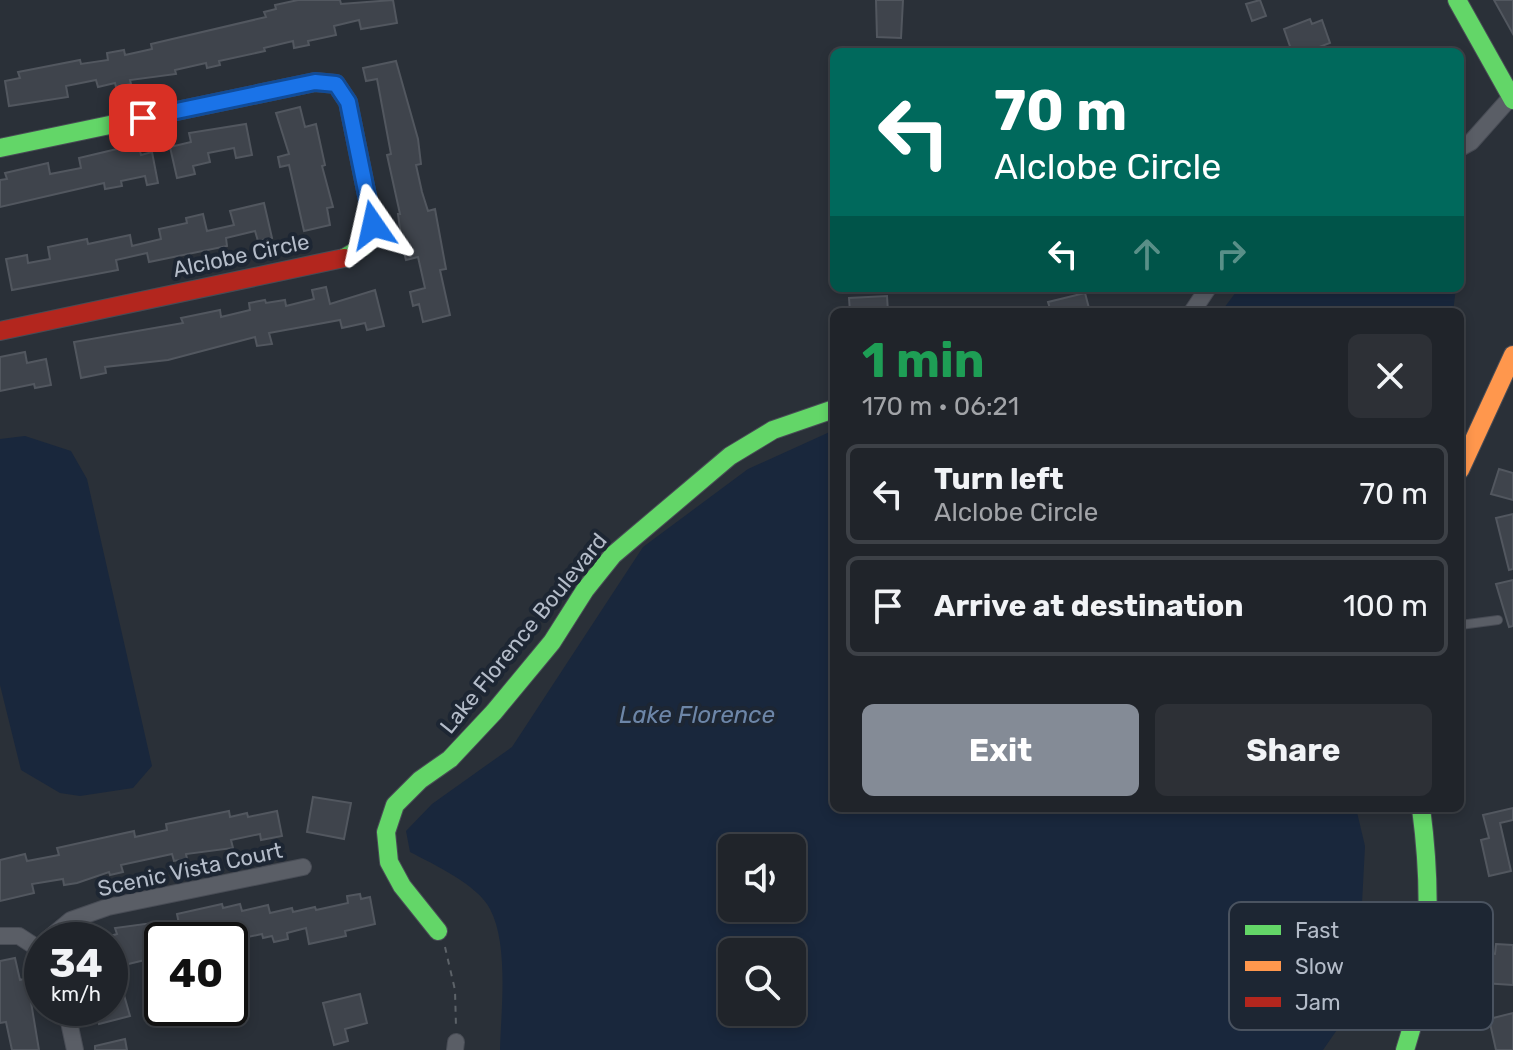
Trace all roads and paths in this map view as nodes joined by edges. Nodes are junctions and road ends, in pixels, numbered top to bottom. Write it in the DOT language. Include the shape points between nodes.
graph roads {
  1 [pos="1457,0"];
  2 [pos="1512,99"];
  3 [pos="1464,146"];
  4 [pos="0,148"];
  5 [pos="0,331"];
  6 [pos="1513,355"];
  7 [pos="830,410"];
  8 [pos="1464,461"];
  9 [pos="1498,620"];
  10 [pos="1464,624"];
  11 [pos="1421,812"];
  12 [pos="303,867"];
  13 [pos="1429,902"];
  14 [pos="69,922"];
  15 [pos="438,931"];
  16 [pos="0,936"];
  17 [pos="24,938"];
  18 [pos="70,1026"];
  19 [pos="1411,1030"];
  20 [pos="456,1046"];
  21 [pos="75,1050"];
  22 [pos="1405,1050"];
  1 -- 2 [label="street"];
  2 -- 3 [label="street"];
  4 -- 5 [label="street, Alclobe Circle" via="315,82 336,84 348,102 373,225 364,246 349,257"];
  6 -- 8 [label="street"];
  7 -- 15 [label="street, Lake Florence Boulevard" via="773,430 730,456 613,555 494,712 450,759 395,805 386,832 389,862"];
  9 -- 10 [label="lane"];
  11 -- 13 [label="street"];
  12 -- 14 [label="street, Scenic Vista Court" via="108,907"];
  15 -- 20 [label="path" via="455,990"];
  16 -- 17 [label="street"];
  18 -- 21 [label="street"];
  19 -- 22 [label="street"];
}
